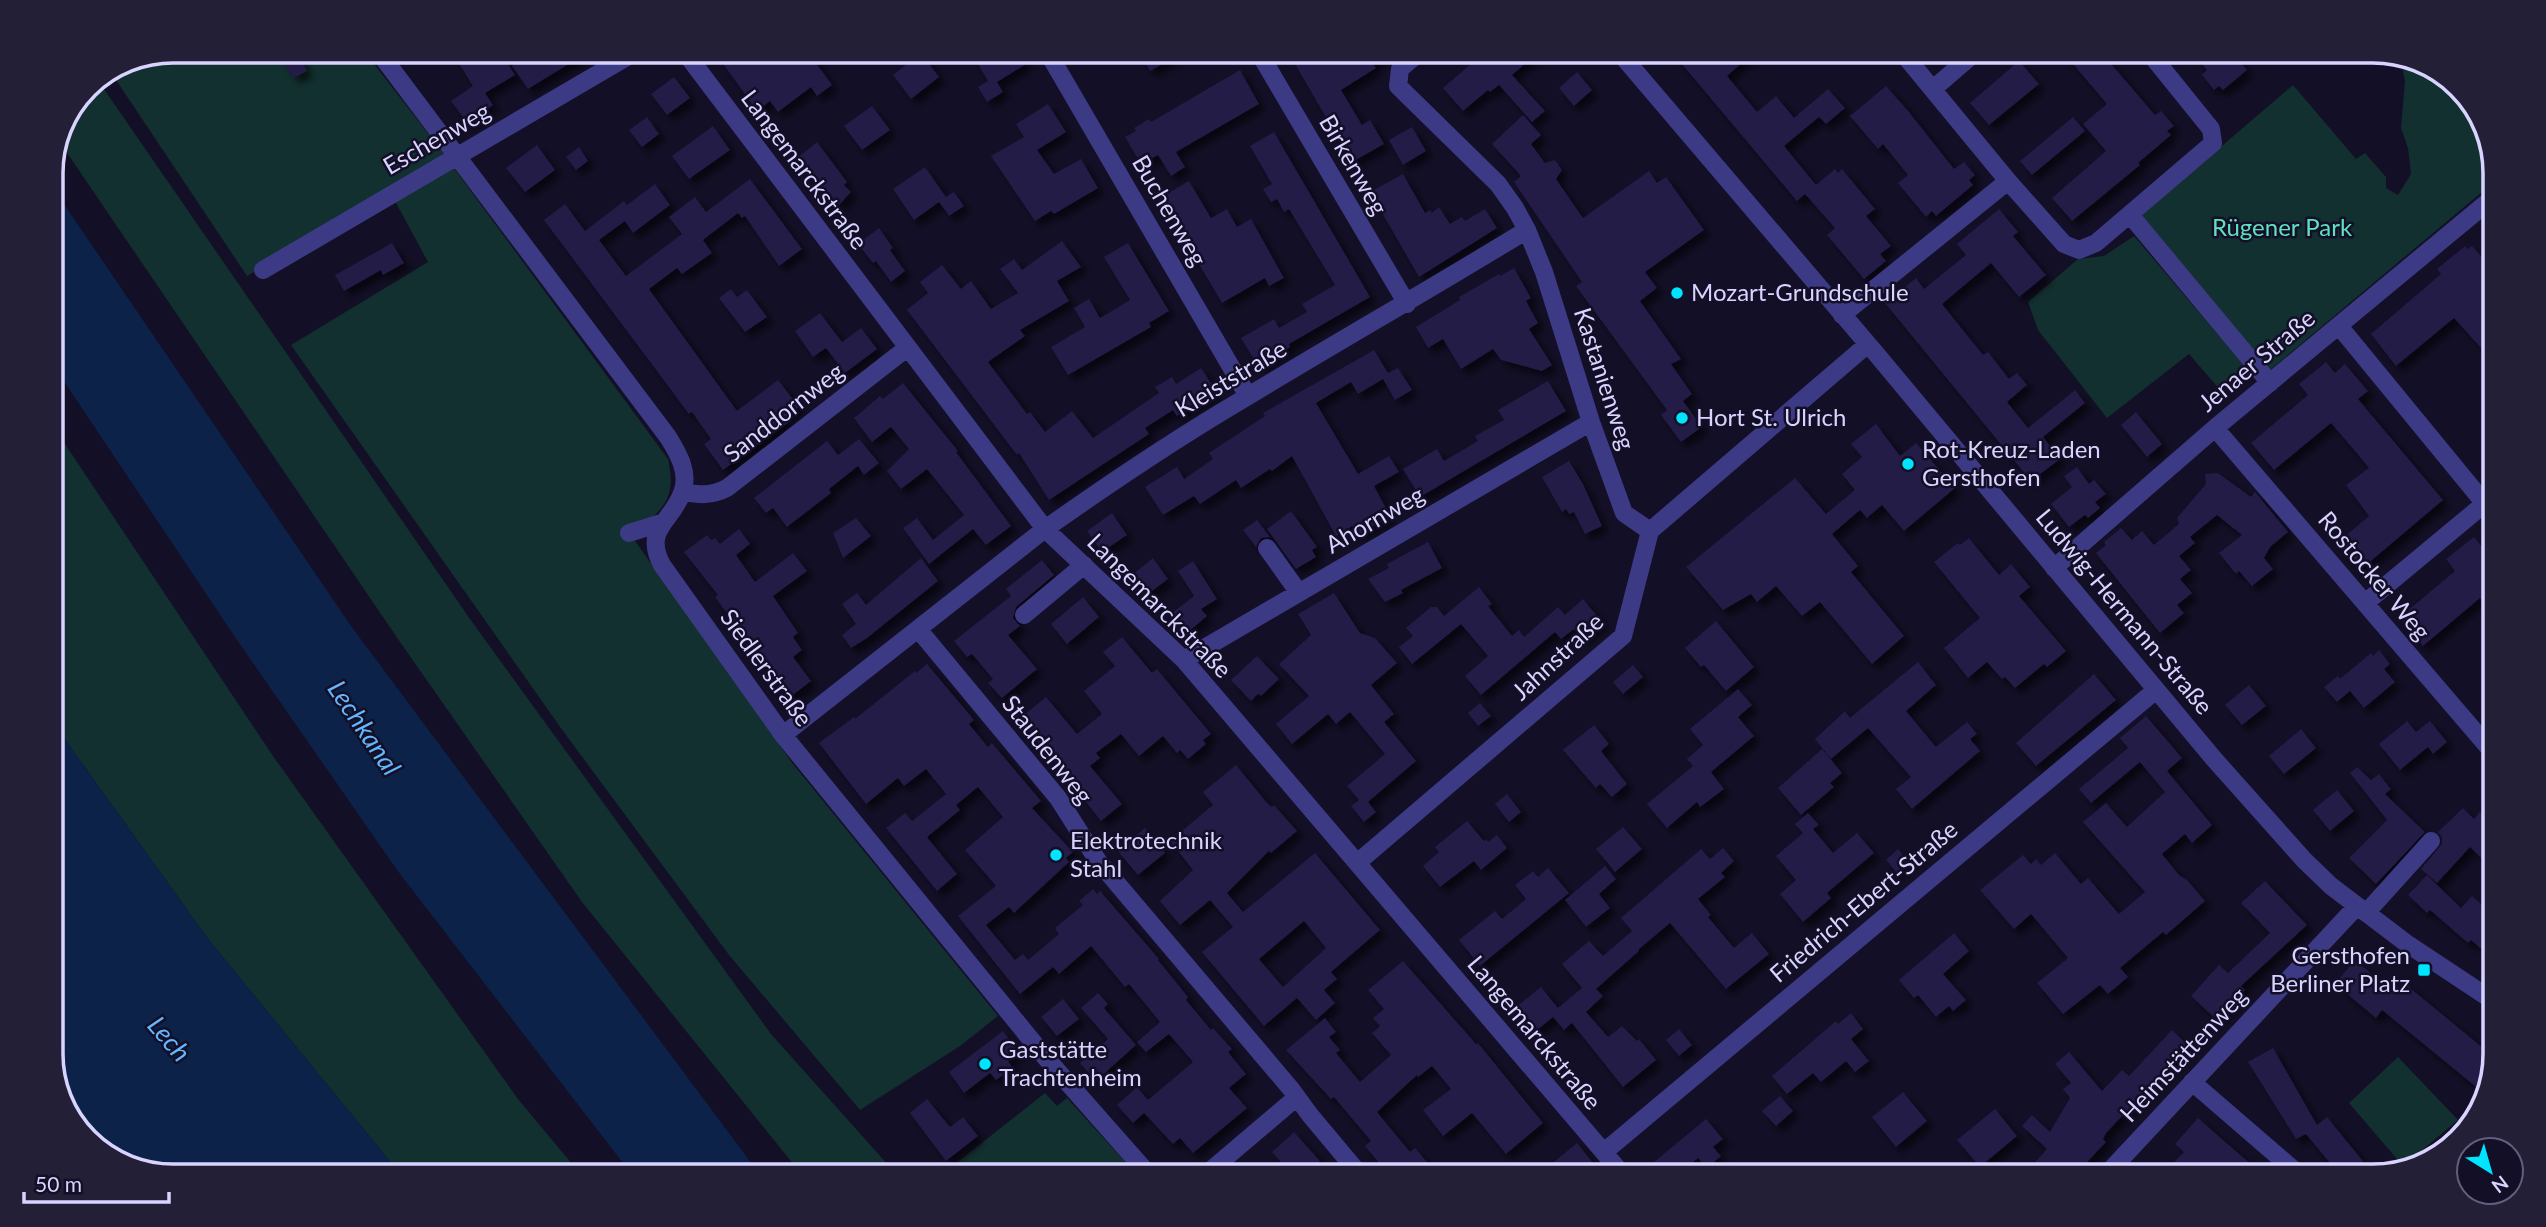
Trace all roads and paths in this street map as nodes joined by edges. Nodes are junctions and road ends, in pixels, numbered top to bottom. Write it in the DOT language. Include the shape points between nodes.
graph roads {
  1 [pos="388,63"];
  2 [pos="616,63"];
  3 [pos="693,63"];
  4 [pos="1054,63"];
  5 [pos="1265,63"];
  6 [pos="1407,63"];
  7 [pos="1628,63"];
  8 [pos="1911,63"];
  9 [pos="1963,63"];
  10 [pos="2158,63"];
  11 [pos="1933,89"];
  12 [pos="457,156"];
  13 [pos="2008,181"];
  14 [pos="2483,206"];
  15 [pos="2131,216"];
  16 [pos="1527,230"];
  17 [pos="262,271"];
  18 [pos="1406,304"];
  19 [pos="1842,315"];
  20 [pos="2339,326"];
  21 [pos="1868,344"];
  22 [pos="907,348"];
  23 [pos="2270,383"];
  24 [pos="1248,396"];
  25 [pos="1591,422"];
  26 [pos="2215,428"];
  27 [pos="683,492"];
  28 [pos="2483,494"];
  29 [pos="2483,512"];
  30 [pos="664,522"];
  31 [pos="1045,528"];
  32 [pos="1650,531"];
  33 [pos="629,533"];
  34 [pos="1266,548"];
  35 [pos="1084,565"];
  36 [pos="2054,568"];
  37 [pos="1299,593"];
  38 [pos="2365,603"];
  39 [pos="1024,615"];
  40 [pos="918,629"];
  41 [pos="1184,660"];
  42 [pos="2156,690"];
  43 [pos="783,735"];
  44 [pos="2483,741"];
  45 [pos="2431,841"];
  46 [pos="1357,863"];
  47 [pos="2361,909"];
  48 [pos="2483,994"];
  49 [pos="2192,1082"];
  50 [pos="1297,1097"];
  51 [pos="1604,1152"];
  52 [pos="1139,1164"];
  53 [pos="1218,1164"];
  54 [pos="1352,1164"];
  55 [pos="1614,1164"];
  56 [pos="2116,1164"];
  57 [pos="2287,1164"];
  1 -- 12 [label="street"];
  2 -- 12 [label="street, Eschenweg"];
  3 -- 22 [label="street, Langemarckstraße"];
  4 -- 24 [label="street, Buchenweg"];
  5 -- 18 [label="street, Birkenweg"];
  6 -- 16 [label="street" via="1400,69 1398,86 1498,184"];
  7 -- 19 [label="street, Ludwig-Hermann-Straße"];
  8 -- 11 [label="street"];
  9 -- 11 [label="street"];
  10 -- 15 [label="street" via="2211,129 2213,143"];
  11 -- 13 [label="street"];
  12 -- 17 [label="street, Eschenweg"];
  12 -- 27 [label="street" via="668,437 680,456"];
  13 -- 15 [label="street" via="2064,244 2079,250"];
  13 -- 19 [label="street"];
  14 -- 20 [label="street, Jenaer Straße"];
  15 -- 23 [label="street"];
  16 -- 18 [label="street, Kleiststraße"];
  16 -- 25 [label="street, Kastanienweg"];
  18 -- 24 [label="street, Kleiststraße"];
  19 -- 21 [label="street, Ludwig-Hermann-Straße"];
  20 -- 23 [label="street, Jenaer Straße"];
  20 -- 28 [label="street"];
  21 -- 32 [label="street"];
  21 -- 36 [label="street, Ludwig-Hermann-Straße"];
  22 -- 27 [label="street, Sanddornweg" via="727,488 715,494"];
  22 -- 31 [label="street, Langemarckstraße"];
  23 -- 26 [label="street, Jenaer Straße"];
  24 -- 31 [label="street, Kleiststraße"];
  25 -- 32 [label="street, Kastanienweg" via="1624,513"];
  25 -- 37 [label="street, Ahornweg"];
  26 -- 36 [label="street, Jenaer Straße"];
  26 -- 38 [label="street, Rostocker Weg"];
  27 -- 30 [label="street, Siedlerstraße"];
  29 -- 38 [label="street"];
  30 -- 33 [label="street"];
  30 -- 43 [label="street, Siedlerstraße" via="654,543 662,565"];
  31 -- 35 [label="street, Langemarckstraße"];
  31 -- 40 [label="street, Kleiststraße"];
  32 -- 46 [label="street, Jahnstraße" via="1623,636"];
  34 -- 37 [label="street"];
  35 -- 39 [label="street"];
  35 -- 41 [label="street, Langemarckstraße"];
  36 -- 42 [label="street, Ludwig-Hermann-Straße"];
  37 -- 41 [label="street, Ahornweg"];
  38 -- 44 [label="street, Rostocker Weg"];
  40 -- 43 [label="street, Kleiststraße"];
  40 -- 50 [label="street, Staudenweg" via="1058,798 1098,861"];
  41 -- 46 [label="street, Langemarckstraße"];
  42 -- 47 [label="street, Ludwig-Hermann-Straße" via="2304,860"];
  42 -- 51 [label="street, Friedrich-Ebert-Straße"];
  43 -- 52 [label="street, Siedlerstraße" via="1046,1058"];
  45 -- 47 [label="street, Heimstättenweg"];
  46 -- 51 [label="street, Langemarckstraße"];
  47 -- 48 [label="street, Ludwig-Hermann-Straße"];
  47 -- 49 [label="street, Heimstättenweg"];
  49 -- 56 [label="street, Heimstättenweg"];
  49 -- 57 [label="street"];
  50 -- 53 [label="street"];
  50 -- 54 [label="street, Staudenweg"];
  51 -- 55 [label="street, Langemarckstraße"];
}
